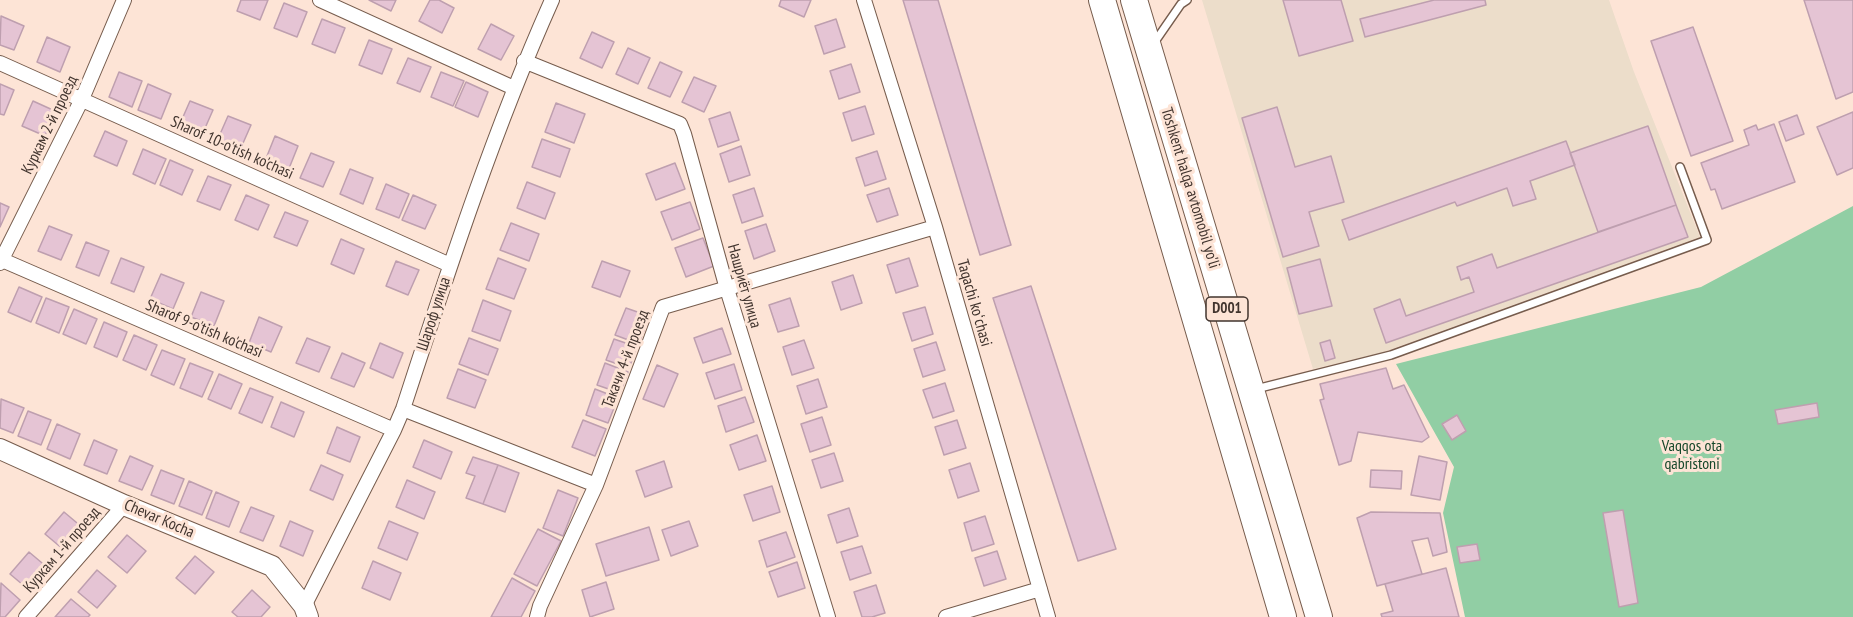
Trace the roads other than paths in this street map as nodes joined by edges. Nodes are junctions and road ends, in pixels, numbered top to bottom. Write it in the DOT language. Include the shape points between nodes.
graph roads {
  1 [pos="124,0"];
  2 [pos="320,0"];
  3 [pos="552,0"];
  4 [pos="864,0"];
  5 [pos="1102,0"];
  6 [pos="1134,0"];
  7 [pos="1187,0"];
  8 [pos="1149,51"];
  9 [pos="525,62"];
  10 [pos="0,63"];
  11 [pos="514,88"];
  12 [pos="82,99"];
  13 [pos="1179,148"];
  14 [pos="1148,157"];
  15 [pos="1680,167"];
  16 [pos="935,227"];
  17 [pos="0,260"];
  18 [pos="450,265"];
  19 [pos="727,289"];
  20 [pos="1251,390"];
  21 [pos="403,409"];
  22 [pos="394,430"];
  23 [pos="0,449"];
  24 [pos="596,485"];
  25 [pos="124,505"];
  26 [pos="1040,589"];
  27 [pos="302,613"];
  28 [pos="26,617"];
  29 [pos="537,617"];
  30 [pos="828,617"];
  31 [pos="946,617"];
  32 [pos="1048,617"];
  33 [pos="1283,617"];
  34 [pos="1319,617"];
  1 -- 12 [label="street, Куркам 2-й проезд"];
  2 -- 11 [label="street"];
  3 -- 9 [label="street, Шароф улица"];
  4 -- 16 [label="street, Taqachi koʻchasi"];
  5 -- 14 [label="highway, Toshkent halqa avtomobil yo'li / D001"];
  6 -- 8 [label="highway, Toshkent halqa avtomobil yo'li / D001"];
  7 -- 8 [label="lane"];
  8 -- 13 [label="highway, Toshkent halqa avtomobil yo'li / D001"];
  9 -- 11 [label="street, Шароф улица"];
  9 -- 19 [label="street, Нашриёт улица" via="680,124"];
  10 -- 12 [label="street, Sharof 10-o'tish ko'chasi"];
  11 -- 18 [label="street, Шароф улица"];
  12 -- 17 [label="street, Куркам 2-й проезд"];
  12 -- 18 [label="street, Sharof 10-o'tish ko'chasi"];
  13 -- 14 [label="highway"];
  13 -- 20 [label="highway, Toshkent halqa avtomobil yo'li / D001"];
  14 -- 33 [label="highway, Toshkent halqa avtomobil yo'li / D001"];
  15 -- 20 [label="lane" via="1707,240 1391,355"];
  16 -- 19 [label="street, Такачи 4-й проезд"];
  16 -- 26 [label="street, Taqachi koʻchasi"];
  17 -- 22 [label="street, Sharof 9-o'tish ko'chasi"];
  18 -- 21 [label="street, Шароф улица"];
  19 -- 24 [label="street, Такачи 4-й проезд" via="663,307"];
  19 -- 30 [label="street, Нашриёт улица"];
  20 -- 34 [label="highway, Toshkent halqa avtomobil yo'li / D001"];
  21 -- 22 [label="street, Шароф улица"];
  21 -- 24 [label="street"];
  22 -- 27 [label="street, Шароф улица"];
  23 -- 25 [label="street, Chevar Kocha"];
  24 -- 29 [label="street, Такачи 4-й проезд"];
  25 -- 27 [label="street, Chevar Kocha" via="272,566"];
  25 -- 28 [label="street, Куркам 1-й проезд"];
  26 -- 31 [label="street"];
  26 -- 32 [label="street, Taqachi koʻchasi"];
}
